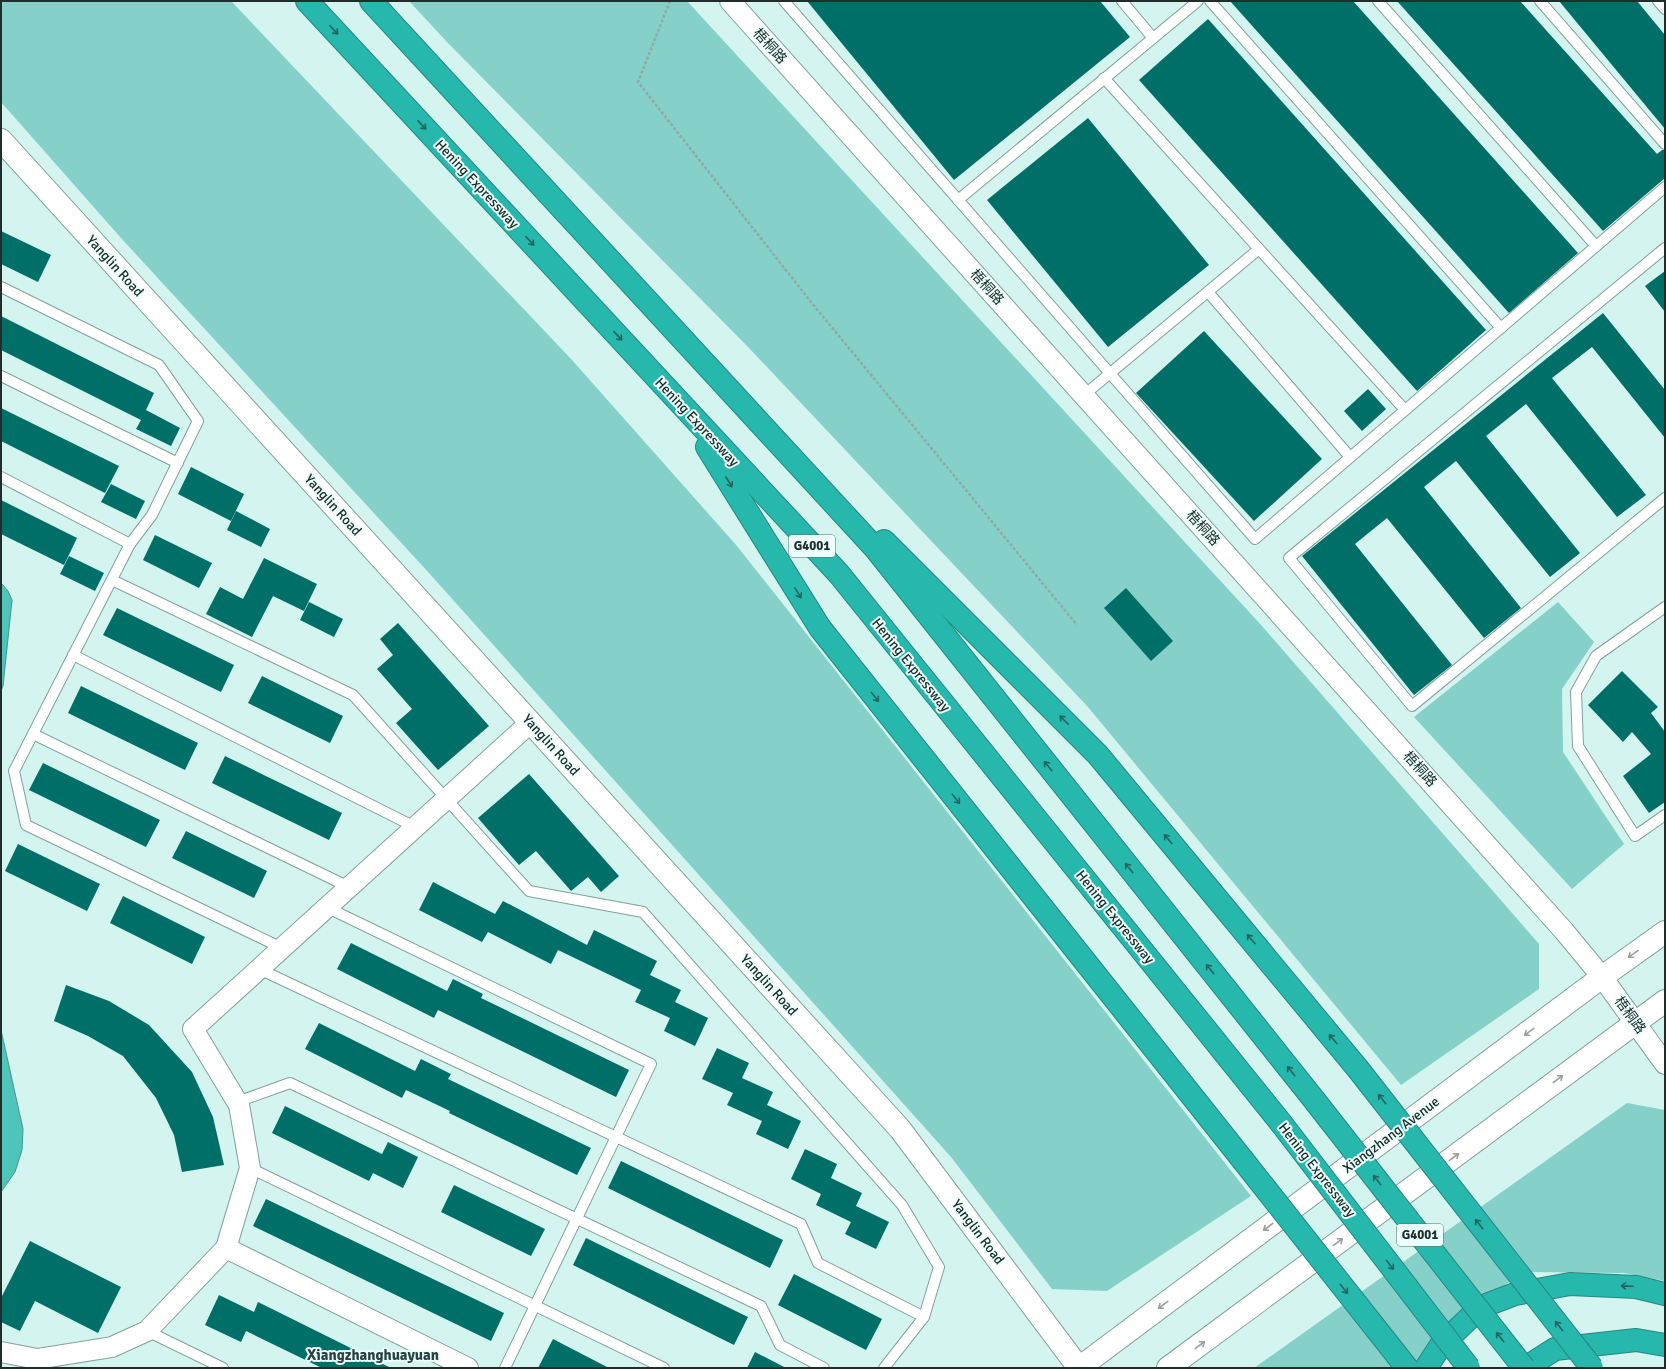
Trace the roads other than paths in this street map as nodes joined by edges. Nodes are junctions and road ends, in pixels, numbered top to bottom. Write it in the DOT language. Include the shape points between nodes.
graph roads {
  1 [pos="308,1"];
  2 [pos="371,1"];
  3 [pos="730,1"];
  4 [pos="784,1"];
  5 [pos="1122,1"];
  6 [pos="1198,1"];
  7 [pos="1210,1"];
  8 [pos="1378,1"];
  9 [pos="1540,1"];
  10 [pos="1658,1"];
  11 [pos="1665,9"];
  12 [pos="1153,38"];
  13 [pos="1104,78"];
  14 [pos="1,140"];
  15 [pos="1665,144"];
  16 [pos="1665,187"];
  17 [pos="958,200"];
  18 [pos="1596,246"];
  19 [pos="1665,248"];
  20 [pos="1259,249"];
  21 [pos="1,287"];
  22 [pos="1208,292"];
  23 [pos="1501,328"];
  24 [pos="1110,374"];
  25 [pos="1,376"];
  26 [pos="716,376"];
  27 [pos="1084,396"];
  28 [pos="679,402"];
  29 [pos="1405,410"];
  30 [pos="1350,457"];
  31 [pos="178,463"];
  32 [pos="1,477"];
  33 [pos="1665,498"];
  34 [pos="130,544"];
  35 [pos="112,580"];
  36 [pos="1665,607"];
  37 [pos="73,655"];
  38 [pos="531,722"];
  39 [pos="33,734"];
  40 [pos="445,800"];
  41 [pos="1665,815"];
  42 [pos="415,827"];
  43 [pos="349,887"];
  44 [pos="326,907"];
  45 [pos="1665,932"];
  46 [pos="282,948"];
  47 [pos="259,969"];
  48 [pos="1602,976"];
  49 [pos="1665,1001"];
  50 [pos="1636,1022"];
  51 [pos="1665,1064"];
  52 [pos="238,1102"];
  53 [pos="616,1136"];
  54 [pos="250,1168"];
  55 [pos="576,1218"];
  56 [pos="226,1248"];
  57 [pos="1665,1294"];
  58 [pos="535,1306"];
  59 [pos="924,1317"];
  60 [pos="147,1331"];
  61 [pos="1665,1344"];
  62 [pos="1,1352"];
  63 [pos="37,1359"];
  64 [pos="54,1368"];
  65 [pos="223,1368"];
  66 [pos="468,1368"];
  67 [pos="505,1368"];
  68 [pos="664,1368"];
  69 [pos="824,1368"];
  70 [pos="884,1368"];
  71 [pos="1079,1368"];
  72 [pos="1168,1368"];
  73 [pos="1406,1368"];
  74 [pos="1426,1368"];
  75 [pos="1469,1368"];
  76 [pos="1525,1368"];
  77 [pos="1592,1368"];
  1 -- 28 [label="highway, Hening Expressway / G4001, one-way"];
  2 -- 26 [label="highway, G4001"];
  3 -- 27 [label="street, 梧桐路"];
  4 -- 17 [label="lane"];
  5 -- 12 [label="lane"];
  6 -- 12 [label="lane"];
  7 -- 23 [label="lane"];
  8 -- 18 [label="lane"];
  9 -- 15 [label="lane"];
  10 -- 11 [label="lane"];
  12 -- 13 [label="lane"];
  13 -- 17 [label="lane"];
  13 -- 20 [label="lane"];
  14 -- 38 [label="street, Yanglin Road"];
  16 -- 18 [label="lane"];
  17 -- 24 [label="lane"];
  18 -- 23 [label="lane"];
  19 -- 33 [label="lane" via="1289,558 1412,706"];
  20 -- 22 [label="lane"];
  20 -- 29 [label="lane"];
  21 -- 31 [label="lane" via="159,366 198,421"];
  22 -- 24 [label="lane"];
  22 -- 30 [label="lane"];
  23 -- 29 [label="lane"];
  24 -- 27 [label="lane"];
  24 -- 30 [label="lane" via="1255,539"];
  25 -- 31 [label="lane"];
  76 -- 26 [label="highway, G4001, one-way, bridge" via="875,548"];
  77 -- 26 [label="highway, one-way, bridge" via="1358,1070 1098,754"];
  27 -- 48 [label="street, 梧桐路" via="1564,930"];
  28 -- 73 [label="highway, one-way, bridge" via="820,628"];
  28 -- 75 [label="highway, Hening Expressway / G4001, one-way, bridge" via="839,574 1281,1123"];
  29 -- 30 [label="lane"];
  31 -- 34 [label="lane" via="152,515"];
  32 -- 34 [label="lane"];
  34 -- 35 [label="lane"];
  35 -- 37 [label="lane"];
  35 -- 40 [label="lane" via="353,694"];
  36 -- 41 [label="lane" via="1596,656 1576,692 1578,746 1635,836"];
  37 -- 39 [label="lane"];
  37 -- 42 [label="lane"];
  38 -- 40 [label="street"];
  38 -- 71 [label="street, Yanglin Road" via="900,1129"];
  39 -- 43 [label="lane"];
  39 -- 46 [label="lane" via="14,771 26,825"];
  40 -- 42 [label="street"];
  40 -- 59 [label="lane" via="529,891 643,912 902,1205 939,1267"];
  42 -- 43 [label="street"];
  43 -- 44 [label="street"];
  44 -- 46 [label="street"];
  44 -- 53 [label="lane" via="651,1064"];
  45 -- 48 [label="street, Xiangzhang Avenue, one-way"];
  46 -- 47 [label="street"];
  47 -- 52 [label="street" via="193,1029"];
  47 -- 53 [label="lane"];
  48 -- 50 [label="street, 梧桐路"];
  48 -- 71 [label="street, Xiangzhang Avenue, one-way"];
  49 -- 50 [label="street"];
  50 -- 51 [label="street, 梧桐路"];
  72 -- 50 [label="street, one-way"];
  52 -- 54 [label="street"];
  52 -- 55 [label="lane" via="290,1083"];
  53 -- 55 [label="lane"];
  53 -- 59 [label="lane" via="801,1224 818,1263"];
  54 -- 56 [label="street"];
  54 -- 58 [label="lane"];
  55 -- 58 [label="lane"];
  55 -- 69 [label="lane" via="761,1306 780,1345"];
  56 -- 60 [label="street"];
  56 -- 66 [label="street"];
  57 -- 74 [label="highway, one-way" via="1636,1287 1570,1284 1515,1294 1481,1307 1441,1345"];
  58 -- 67 [label="lane"];
  58 -- 68 [label="lane"];
  59 -- 70 [label="lane"];
  60 -- 63 [label="street" via="112,1347"];
  60 -- 65 [label="lane"];
  61 -- 76 [label="highway" via="1636,1340 1555,1349"];
  62 -- 63 [label="street"];
  63 -- 64 [label="lane"];
}
